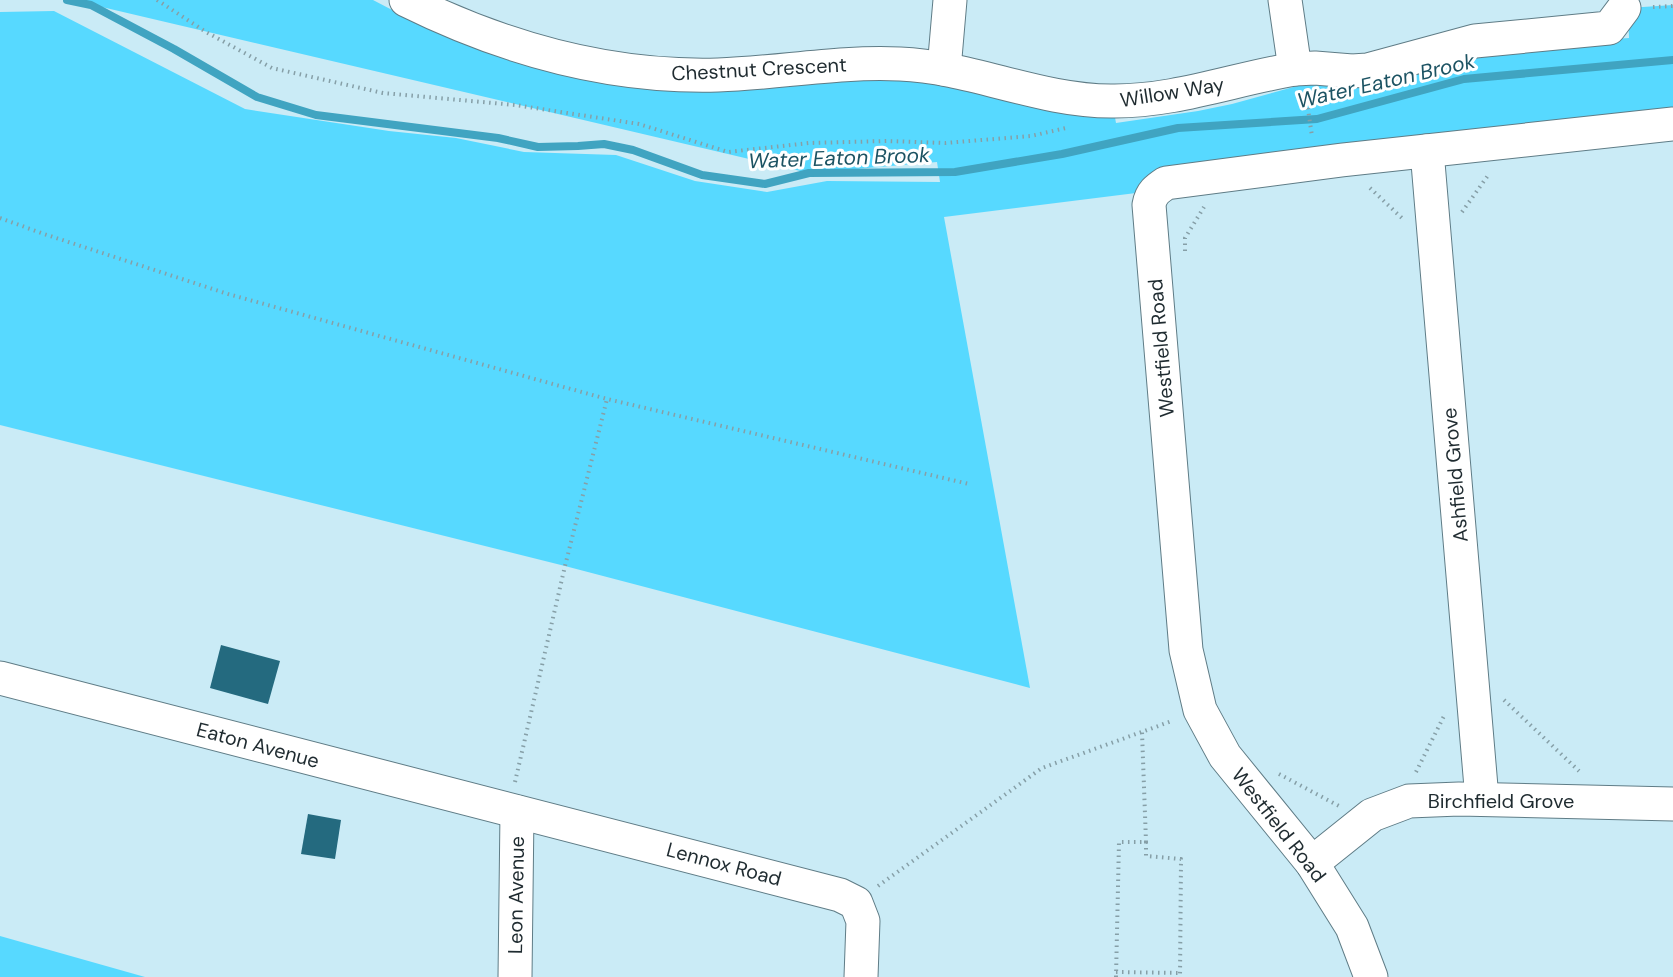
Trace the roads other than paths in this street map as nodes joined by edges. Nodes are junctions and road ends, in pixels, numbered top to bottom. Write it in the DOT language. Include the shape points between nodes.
graph roads {
  1 [pos="406,0"];
  2 [pos="950,0"];
  3 [pos="1285,0"];
  4 [pos="1624,8"];
  5 [pos="944,69"];
  6 [pos="1300,80"];
  7 [pos="1673,124"];
  8 [pos="1427,151"];
  9 [pos="0,678"];
  10 [pos="1482,800"];
  11 [pos="1673,804"];
  12 [pos="517,812"];
  13 [pos="1312,863"];
  14 [pos="515,977"];
  15 [pos="861,977"];
  16 [pos="1371,977"];
  1 -- 5 [label="street, Chestnut Crescent" via="513,44 627,70 718,75 877,64"];
  2 -- 5 [label="street"];
  3 -- 6 [label="street"];
  4 -- 6 [label="street, Willow Way" via="1609,27 1475,41 1368,70 1315,68"];
  5 -- 6 [label="street, Willow Way" via="1069,97 1111,101"];
  7 -- 8 [label="street, Westfield Road"];
  8 -- 10 [label="street, Ashfield Grove"];
  8 -- 13 [label="street, Westfield Road" via="1166,183 1150,197 1186,650 1200,710 1225,756"];
  9 -- 12 [label="street, Eaton Avenue"];
  10 -- 11 [label="street, Birchfield Grove"];
  10 -- 13 [label="street, Birchfield Grove" via="1409,801 1372,815"];
  12 -- 14 [label="street, Leon Avenue"];
  12 -- 15 [label="street, Lennox Road" via="840,895 856,903 863,921"];
  13 -- 16 [label="street, Westfield Road" via="1352,927"];
}
